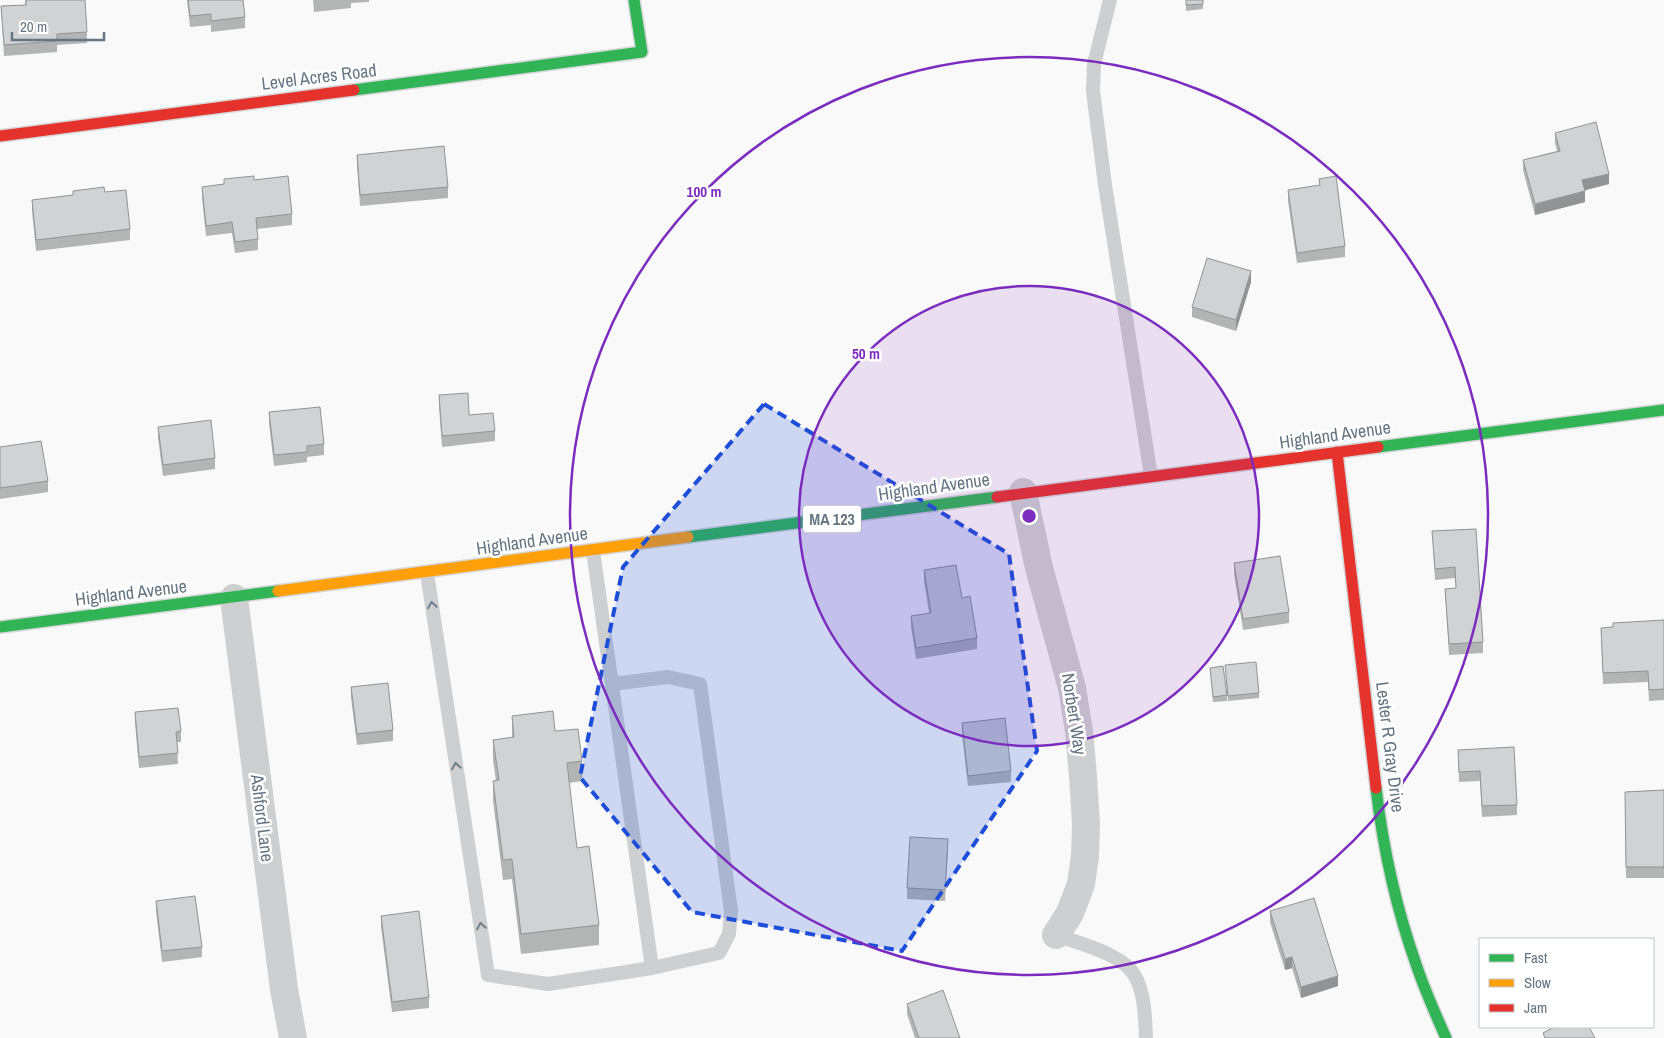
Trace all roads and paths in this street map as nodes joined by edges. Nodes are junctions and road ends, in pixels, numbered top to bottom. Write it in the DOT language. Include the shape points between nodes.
graph roads {
  1 [pos="634,0"];
  2 [pos="1110,0"];
  3 [pos="0,136"];
  4 [pos="1664,410"];
  5 [pos="1337,452"];
  6 [pos="1151,476"];
  7 [pos="1023,492"];
  8 [pos="592,551"];
  9 [pos="427,573"];
  10 [pos="234,598"];
  11 [pos="0,627"];
  12 [pos="612,684"];
  13 [pos="1056,935"];
  14 [pos="652,968"];
  15 [pos="293,1038"];
  16 [pos="1146,1038"];
  17 [pos="1446,1038"];
  1 -- 3 [label="main road, Level Acres Road" via="642,52"];
  2 -- 6 [label="lane" via="1094,64 1093,91"];
  4 -- 5 [label="main road, Highland Avenue / MA 123"];
  5 -- 6 [label="main road, Highland Avenue / MA 123"];
  5 -- 17 [label="main road, Lester R Gray Drive" via="1377,793 1393,884 1417,968"];
  6 -- 7 [label="main road, Highland Avenue / MA 123"];
  7 -- 8 [label="main road, Highland Avenue / MA 123"];
  7 -- 13 [label="street, Norbert Way" via="1039,568 1072,688 1083,776 1086,824 1081,884 1070,913"];
  8 -- 9 [label="main road, Highland Avenue / MA 123"];
  8 -- 12 [label="lane"];
  9 -- 10 [label="main road, Highland Avenue / MA 123"];
  14 -- 9 [label="lane, one-way" via="548,984 488,975"];
  10 -- 11 [label="main road, Highland Avenue / MA 123"];
  10 -- 15 [label="street, Ashford Lane" via="284,990"];
  12 -- 14 [label="lane"];
  12 -- 14 [label="lane" via="668,677 700,684 731,911 729,934 719,953"];
  13 -- 16 [label="lane" via="1107,953 1122,962 1135,976 1142,995"];
}
